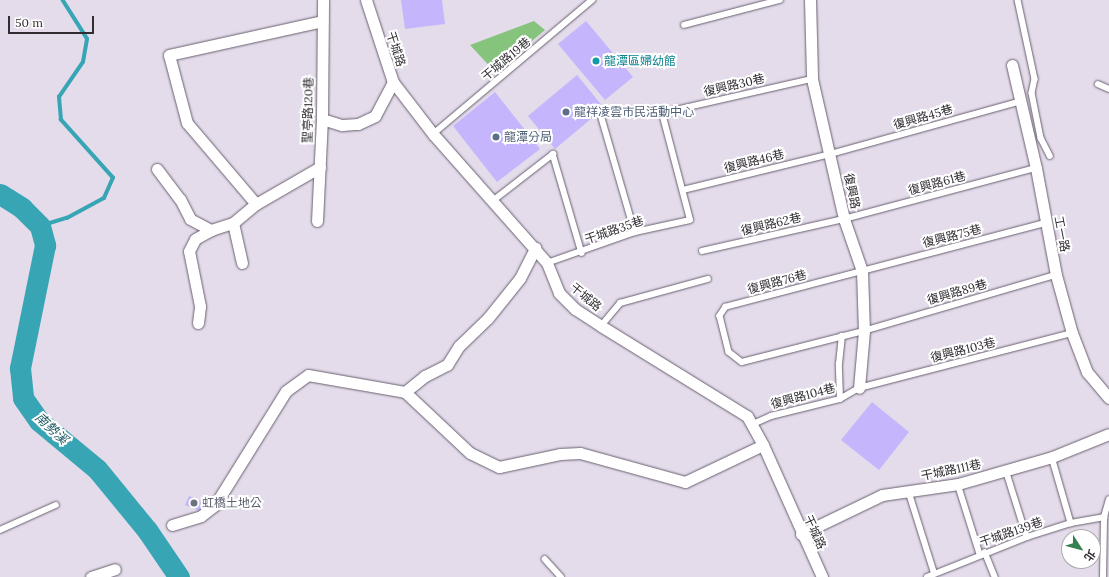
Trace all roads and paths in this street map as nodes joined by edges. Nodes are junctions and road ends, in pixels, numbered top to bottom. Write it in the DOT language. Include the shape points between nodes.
graph roads {
  1 [pos="323,0"];
  2 [pos="366,0"];
  3 [pos="592,0"];
  4 [pos="780,0"];
  5 [pos="810,0"];
  6 [pos="1018,0"];
  7 [pos="322,22"];
  8 [pos="684,25"];
  9 [pos="1012,65"];
  10 [pos="812,79"];
  11 [pos="393,82"];
  12 [pos="1098,84"];
  13 [pos="1109,89"];
  14 [pos="1022,101"];
  15 [pos="602,115"];
  16 [pos="322,119"];
  17 [pos="433,134"];
  18 [pos="831,154"];
  19 [pos="1050,156"];
  20 [pos="320,167"];
  21 [pos="1036,168"];
  22 [pos="158,169"];
  23 [pos="683,190"];
  24 [pos="494,200"];
  25 [pos="256,204"];
  26 [pos="844,219"];
  27 [pos="317,221"];
  28 [pos="233,223"];
  29 [pos="1047,223"];
  30 [pos="211,230"];
  31 [pos="635,232"];
  32 [pos="535,248"];
  33 [pos="702,251"];
  34 [pos="582,253"];
  35 [pos="242,263"];
  36 [pos="547,263"];
  37 [pos="862,270"];
  38 [pos="1056,274"];
  39 [pos="708,279"];
  40 [pos="198,323"];
  41 [pos="601,326"];
  42 [pos="864,331"];
  43 [pos="1072,333"];
  44 [pos="842,336"];
  45 [pos="859,388"];
  46 [pos="404,392"];
  47 [pos="1109,398"];
  48 [pos="840,399"];
  49 [pos="753,424"];
  50 [pos="1109,434"];
  51 [pos="763,444"];
  52 [pos="1052,457"];
  53 [pos="1006,470"];
  54 [pos="958,484"];
  55 [pos="908,492"];
  56 [pos="1109,500"];
  57 [pos="56,505"];
  58 [pos="1104,516"];
  59 [pos="1071,523"];
  60 [pos="172,525"];
  61 [pos="0,530"];
  62 [pos="801,534"];
  63 [pos="1027,537"];
  64 [pos="982,553"];
  65 [pos="545,559"];
  66 [pos="115,569"];
  67 [pos="934,572"];
  68 [pos="927,576"];
  69 [pos="91,577"];
  70 [pos="561,577"];
  71 [pos="822,577"];
  72 [pos="995,577"];
  73 [pos="1103,577"];
  1 -- 7 [label="street, 聖亭路120巷"];
  2 -- 11 [label="street, 干城路"];
  3 -- 17 [label="lane, 干城路19巷"];
  4 -- 8 [label="lane"];
  5 -- 10 [label="street, 復興路"];
  6 -- 19 [label="lane" via="1035,79 1032,93 1041,138"];
  7 -- 16 [label="street, 聖亭路120巷"];
  7 -- 25 [label="street" via="169,55 187,123"];
  9 -- 14 [label="street, 工一路"];
  10 -- 18 [label="street, 復興路"];
  10 -- 23 [label="lane, 復興路30巷" via="662,113"];
  11 -- 16 [label="street" via="375,116 358,124 342,125"];
  11 -- 17 [label="street, 干城路"];
  12 -- 13 [label="lane"];
  14 -- 18 [label="lane, 復興路45巷"];
  14 -- 21 [label="street, 工一路"];
  15 -- 31 [label="lane"];
  16 -- 20 [label="street, 聖亭路120巷"];
  17 -- 24 [label="street, 干城路"];
  18 -- 23 [label="lane, 復興路46巷"];
  18 -- 26 [label="street, 復興路"];
  20 -- 25 [label="street"];
  20 -- 27 [label="street, 聖亭路120巷"];
  21 -- 26 [label="lane, 復興路61巷"];
  21 -- 29 [label="street, 工一路"];
  22 -- 30 [label="street" via="180,199 190,219"];
  23 -- 31 [label="lane, 干城路35巷" via="690,220"];
  24 -- 32 [label="street, 干城路"];
  24 -- 34 [label="lane" via="553,154"];
  25 -- 28 [label="street"];
  26 -- 33 [label="lane, 復興路62巷"];
  26 -- 37 [label="street, 復興路"];
  28 -- 30 [label="street"];
  28 -- 35 [label="street"];
  29 -- 37 [label="lane, 復興路75巷"];
  29 -- 38 [label="street, 工一路"];
  30 -- 40 [label="street" via="196,239 189,251 200,306"];
  31 -- 34 [label="lane, 干城路35巷"];
  32 -- 36 [label="street, 干城路"];
  32 -- 46 [label="street" via="520,278 488,318 459,346 447,365 425,376"];
  34 -- 36 [label="lane, 干城路35巷"];
  36 -- 41 [label="street, 干城路" via="559,293 576,309"];
  37 -- 42 [label="street, 復興路"];
  37 -- 44 [label="lane, 復興路76巷" via="726,307 720,316 729,352 742,362"];
  38 -- 42 [label="lane, 復興路89巷"];
  38 -- 43 [label="street, 工一路"];
  39 -- 41 [label="lane" via="620,303"];
  41 -- 49 [label="street, 干城路" via="737,408"];
  42 -- 44 [label="lane, 復興路89巷"];
  42 -- 45 [label="street, 復興路"];
  43 -- 45 [label="lane, 復興路103巷"];
  43 -- 47 [label="street, 工一路" via="1087,372"];
  44 -- 48 [label="lane" via="839,364"];
  45 -- 48 [label="lane, 復興路104巷"];
  46 -- 51 [label="street" via="470,453 499,466 560,454 580,453 685,482"];
  46 -- 60 [label="street" via="308,375 286,391 215,505 201,516"];
  48 -- 49 [label="lane, 復興路104巷" via="771,416"];
  49 -- 51 [label="street, 干城路"];
  50 -- 52 [label="street, 干城路111巷"];
  51 -- 62 [label="street, 干城路"];
  52 -- 53 [label="street, 干城路111巷"];
  52 -- 59 [label="lane"];
  53 -- 54 [label="street, 干城路111巷"];
  53 -- 63 [label="lane"];
  54 -- 55 [label="street, 干城路111巷"];
  54 -- 64 [label="lane"];
  55 -- 62 [label="street, 干城路111巷" via="882,495"];
  55 -- 67 [label="lane"];
  56 -- 58 [label="lane"];
  57 -- 61 [label="lane"];
  58 -- 59 [label="lane, 干城路139巷"];
  58 -- 73 [label="lane"];
  59 -- 63 [label="lane, 干城路139巷"];
  62 -- 71 [label="street, 干城路"];
  63 -- 64 [label="lane, 干城路139巷"];
  64 -- 67 [label="lane, 干城路139巷"];
  64 -- 72 [label="lane"];
  65 -- 70 [label="lane"];
  66 -- 69 [label="street"];
  67 -- 68 [label="lane, 干城路139巷"];
}
